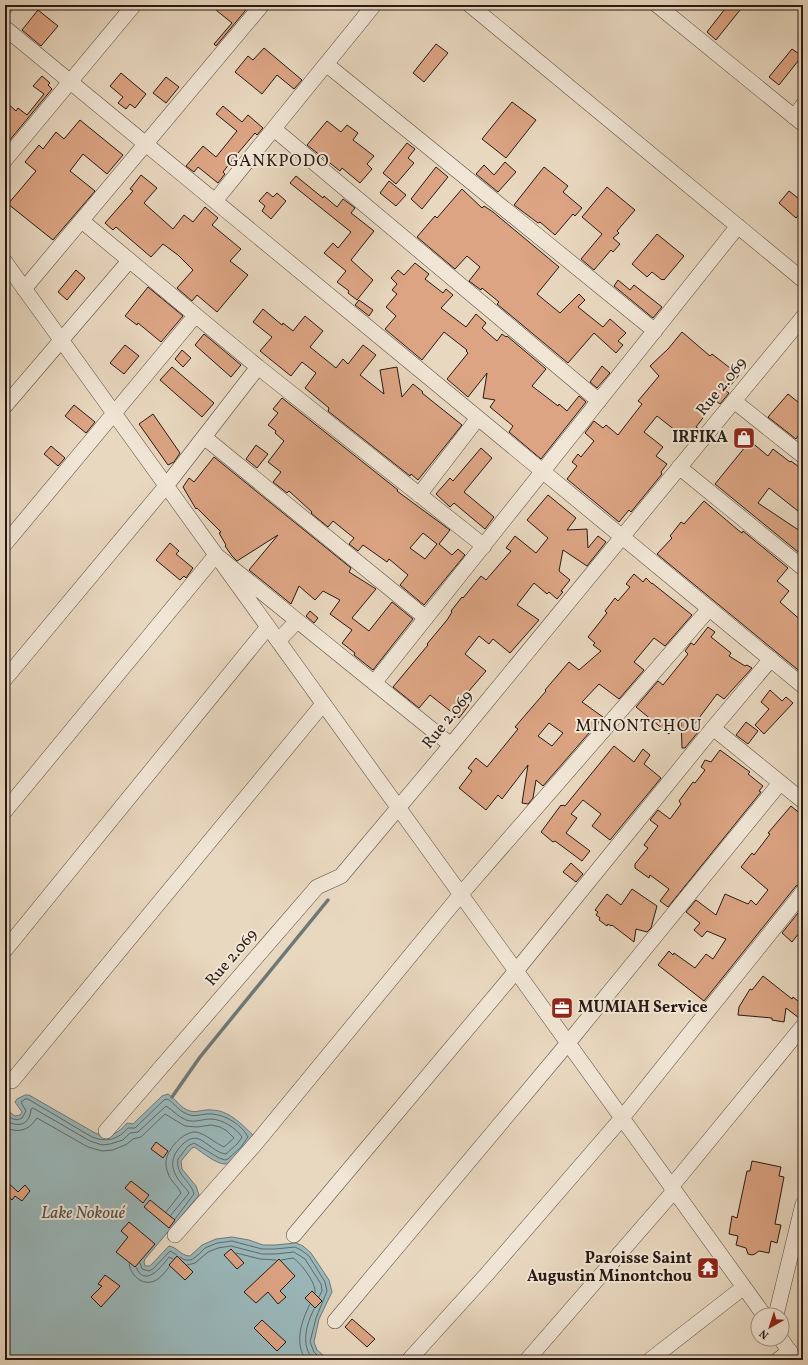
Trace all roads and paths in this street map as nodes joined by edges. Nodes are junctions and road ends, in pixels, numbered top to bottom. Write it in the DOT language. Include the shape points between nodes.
graph roads {
  1 [pos="134,5"];
  2 [pos="262,5"];
  3 [pos="374,5"];
  4 [pos="470,5"];
  5 [pos="657,5"];
  6 [pos="5,28"];
  7 [pos="326,64"];
  8 [pos="70,82"];
  9 [pos="800,115"];
  10 [pos="274,129"];
  11 [pos="146,144"];
  12 [pos="7,154"];
  13 [pos="215,201"];
  14 [pos="82,221"];
  15 [pos="738,226"];
  16 [pos="129,261"];
  17 [pos="5,262"];
  18 [pos="803,280"];
  19 [pos="24,289"];
  20 [pos="195,316"];
  21 [pos="803,317"];
  22 [pos="655,331"];
  23 [pos="61,340"];
  24 [pos="258,367"];
  25 [pos="599,401"];
  26 [pos="734,401"];
  27 [pos="5,406"];
  28 [pos="115,414"];
  29 [pos="478,418"];
  30 [pos="204,437"];
  31 [pos="803,456"];
  32 [pos="679,467"];
  33 [pos="543,472"];
  34 [pos="166,486"];
  35 [pos="418,495"];
  36 [pos="622,537"];
  37 [pos="5,544"];
  38 [pos="484,546"];
  39 [pos="216,555"];
  40 [pos="803,568"];
  41 [pos="709,608"];
  42 [pos="426,618"];
  43 [pos="297,621"];
  44 [pos="268,627"];
  45 [pos="278,641"];
  46 [pos="771,659"];
  47 [pos="5,678"];
  48 [pos="374,683"];
  49 [pos="803,686"];
  50 [pos="323,704"];
  51 [pos="712,728"];
  52 [pos="451,745"];
  53 [pos="780,783"];
  54 [pos="803,801"];
  55 [pos="398,808"];
  56 [pos="5,811"];
  57 [pos="803,892"];
  58 [pos="461,894"];
  59 [pos="5,950"];
  60 [pos="516,971"];
  61 [pos="803,1026"];
  62 [pos="568,1043"];
  63 [pos="12,1081"];
  64 [pos="622,1118"];
  65 [pos="106,1131"];
  66 [pos="673,1189"];
  67 [pos="803,1208"];
  68 [pos="294,1235"];
  69 [pos="175,1236"];
  70 [pos="744,1287"];
  71 [pos="758,1307"];
  72 [pos="778,1307"];
  73 [pos="335,1321"];
  74 [pos="409,1360"];
  75 [pos="527,1360"];
  76 [pos="650,1360"];
  1 -- 8 [label="street"];
  2 -- 11 [label="street"];
  3 -- 7 [label="street"];
  4 -- 15 [label="street"];
  5 -- 9 [label="street"];
  6 -- 8 [label="street"];
  7 -- 10 [label="street"];
  7 -- 22 [label="street"];
  8 -- 11 [label="street"];
  8 -- 12 [label="street"];
  10 -- 13 [label="street"];
  10 -- 25 [label="street"];
  11 -- 13 [label="street"];
  11 -- 14 [label="street"];
  13 -- 29 [label="street"];
  14 -- 16 [label="street"];
  14 -- 19 [label="street"];
  15 -- 18 [label="street"];
  15 -- 22 [label="street"];
  16 -- 20 [label="street"];
  16 -- 23 [label="street"];
  17 -- 19 [label="street"];
  19 -- 23 [label="street"];
  20 -- 24 [label="street"];
  20 -- 28 [label="street"];
  21 -- 26 [label="street, Rue 2.069"];
  22 -- 25 [label="street"];
  23 -- 27 [label="street"];
  23 -- 28 [label="street"];
  24 -- 30 [label="street"];
  24 -- 35 [label="street"];
  25 -- 33 [label="street"];
  26 -- 31 [label="street"];
  26 -- 32 [label="street, Rue 2.069"];
  28 -- 34 [label="street"];
  28 -- 37 [label="street"];
  29 -- 33 [label="street"];
  29 -- 35 [label="street"];
  30 -- 34 [label="street"];
  30 -- 42 [label="street"];
  32 -- 36 [label="street, Rue 2.069"];
  32 -- 40 [label="street"];
  33 -- 36 [label="street"];
  33 -- 38 [label="street"];
  34 -- 39 [label="street"];
  34 -- 47 [label="street"];
  35 -- 38 [label="street"];
  36 -- 41 [label="street"];
  36 -- 52 [label="street, Rue 2.069"];
  38 -- 42 [label="street"];
  39 -- 43 [label="street"];
  39 -- 44 [label="street"];
  39 -- 56 [label="street"];
  41 -- 46 [label="street"];
  41 -- 58 [label="street"];
  42 -- 48 [label="street"];
  43 -- 45 [label="street"];
  43 -- 48 [label="street"];
  44 -- 45 [label="street"];
  44 -- 59 [label="street"];
  45 -- 50 [label="street"];
  46 -- 49 [label="street"];
  46 -- 51 [label="street"];
  48 -- 52 [label="street"];
  50 -- 55 [label="street"];
  50 -- 63 [label="street"];
  51 -- 53 [label="street"];
  51 -- 60 [label="street"];
  52 -- 55 [label="street, Rue 2.069"];
  53 -- 54 [label="street"];
  53 -- 62 [label="street"];
  55 -- 58 [label="street"];
  55 -- 65 [label="street, Rue 2.069" via="341,876 317,887"];
  57 -- 64 [label="street"];
  58 -- 60 [label="street"];
  58 -- 69 [label="street" via="257,1142"];
  60 -- 62 [label="street"];
  60 -- 68 [label="street"];
  61 -- 66 [label="street"];
  62 -- 64 [label="street"];
  62 -- 73 [label="street"];
  64 -- 66 [label="street"];
  64 -- 74 [label="street"];
  66 -- 70 [label="street"];
  66 -- 75 [label="street"];
  67 -- 72 [label="street"];
  70 -- 71 [label="street"];
  70 -- 76 [label="street"];
}
